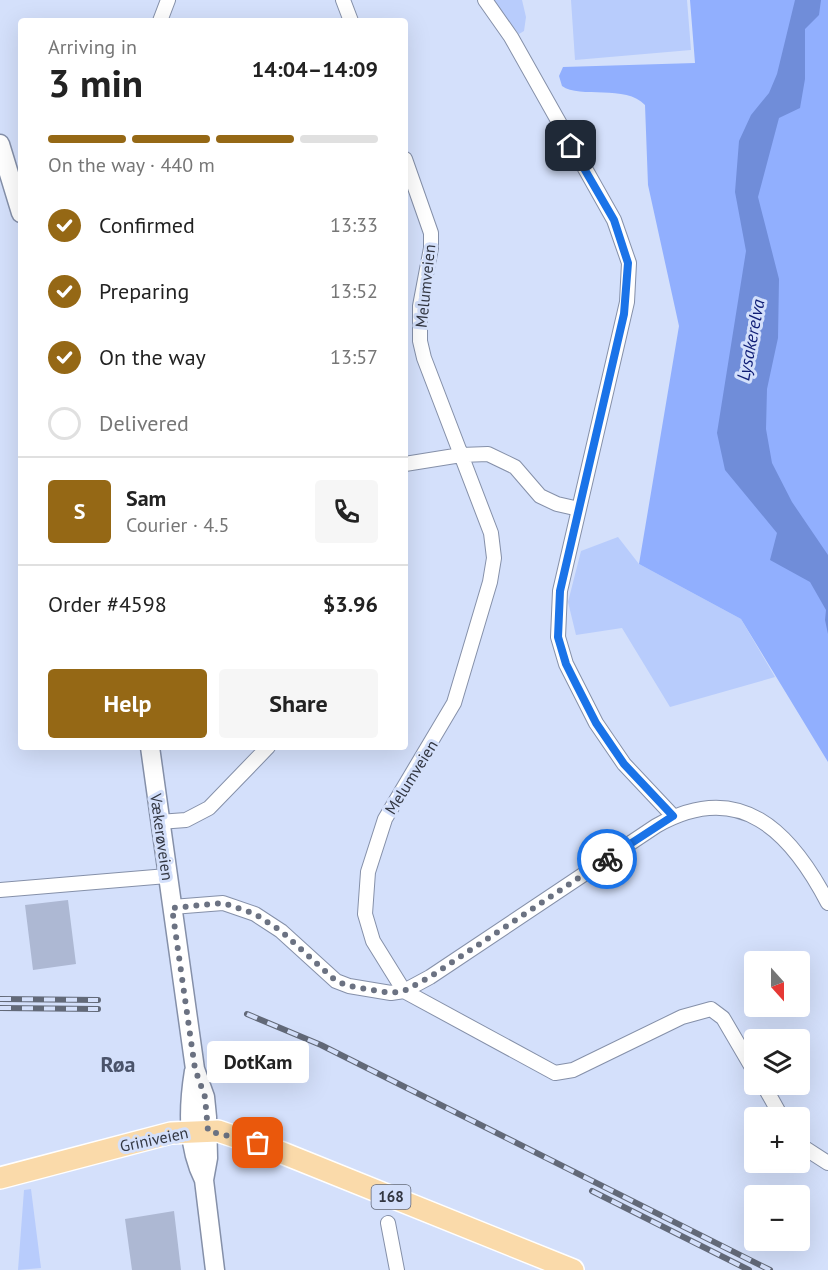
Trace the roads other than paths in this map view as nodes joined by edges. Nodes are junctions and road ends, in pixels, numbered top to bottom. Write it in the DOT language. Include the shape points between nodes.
graph roads {
  1 [pos="168,0"];
  2 [pos="343,0"];
  3 [pos="485,0"];
  4 [pos="161,18"];
  5 [pos="350,18"];
  6 [pos="0,144"];
  7 [pos="408,167"];
  8 [pos="18,203"];
  9 [pos="461,455"];
  10 [pos="408,464"];
  11 [pos="579,509"];
  12 [pos="150,750"];
  13 [pos="265,750"];
  14 [pos="673,816"];
  15 [pos="159,822"];
  16 [pos="167,876"];
  17 [pos="0,890"];
  18 [pos="828,903"];
  19 [pos="172,908"];
  20 [pos="404,991"];
  21 [pos="744,1054"];
  22 [pos="200,1131"];
  23 [pos="810,1151"];
  24 [pos="828,1163"];
  25 [pos="0,1178"];
  26 [pos="388,1223"];
  27 [pos="215,1270"];
  28 [pos="397,1270"];
  29 [pos="573,1270"];
  1 -- 4 [label="street"];
  2 -- 5 [label="street"];
  3 -- 11 [label="street" via="520,53 614,220 628,263 627,302"];
  6 -- 8 [label="main road"];
  7 -- 9 [label="street, Melumveien" via="431,232 420,306 420,341"];
  9 -- 10 [label="street"];
  9 -- 11 [label="street" via="488,454 502,459 515,467 540,496"];
  9 -- 20 [label="street, Melumveien" via="491,534 494,558 490,582 454,703 385,819 372,854 364,899 369,932"];
  11 -- 14 [label="street" via="560,591 558,637 566,664 596,723 624,764"];
  12 -- 15 [label="main road, Vækerøveien"];
  13 -- 15 [label="street" via="209,808 186,820"];
  14 -- 18 [label="street" via="714,809 760,818 779,831 810,869"];
  14 -- 20 [label="street"];
  15 -- 16 [label="main road, Vækerøveien"];
  16 -- 17 [label="street"];
  16 -- 19 [label="main road, Vækerøveien"];
  19 -- 20 [label="street" via="223,903 240,907 281,931 336,981 369,990"];
  19 -- 22 [label="main road, Vækerøveien" via="195,1069 189,1108"];
  20 -- 21 [label="street" via="560,1074 682,1017 711,1009 723,1018"];
  22 -- 25 [label="main road, Griniveien / 168" via="139,1141"];
  22 -- 27 [label="main road, Vækerøveien" via="196,1164 204,1180"];
  22 -- 29 [label="main road, Griniveien / 168" via="228,1134 269,1147"];
  23 -- 24 [label="street"];
  26 -- 28 [label="street"];
}
